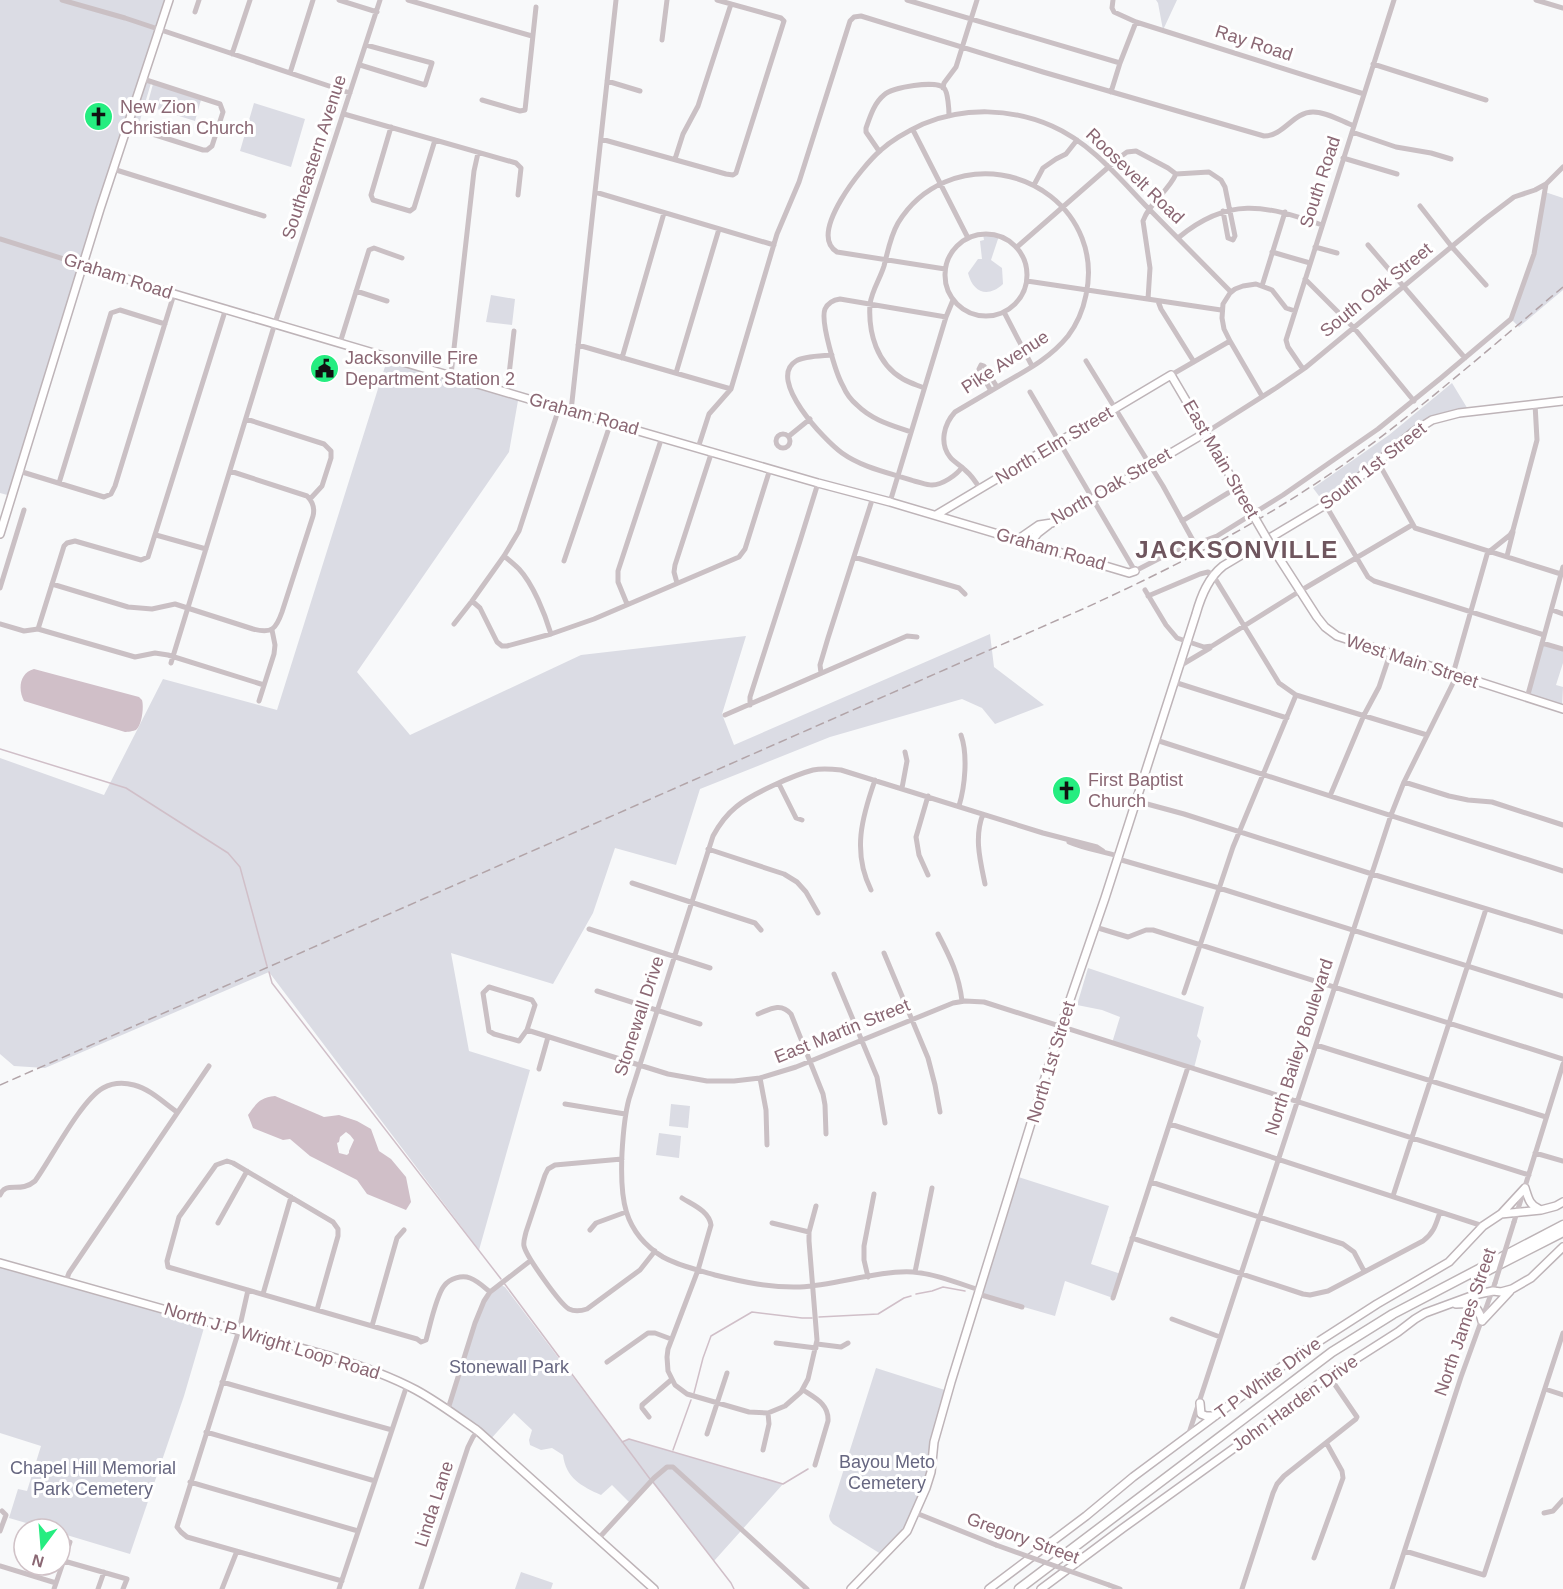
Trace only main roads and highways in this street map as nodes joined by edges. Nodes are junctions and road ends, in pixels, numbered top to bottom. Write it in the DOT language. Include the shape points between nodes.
graph roads {
  1 [pos="169,0"];
  2 [pos="83,265"];
  3 [pos="1171,375"];
  4 [pos="1563,401"];
  5 [pos="1205,433"];
  6 [pos="936,515"];
  7 [pos="1052,523"];
  8 [pos="0,534"];
  9 [pos="1017,540"];
  10 [pos="1270,544"];
  11 [pos="1035,545"];
  12 [pos="1135,571"];
  13 [pos="1213,574"];
  14 [pos="1563,709"];
  15 [pos="1563,1202"];
  16 [pos="1541,1210"];
  17 [pos="1502,1214"];
  18 [pos="1563,1224"];
  19 [pos="1563,1232"];
  20 [pos="1563,1247"];
  21 [pos="0,1263"];
  22 [pos="1512,1289"];
  23 [pos="1449,1305"];
  24 [pos="1200,1403"];
  25 [pos="1215,1416"];
  26 [pos="654,1589"];
  27 [pos="851,1589"];
  28 [pos="989,1589"];
  29 [pos="1019,1589"];
  30 [pos="1028,1589"];
  31 [pos="1041,1589"];
  1 -- 2 [label="main road"];
  2 -- 6 [label="main road, Graham Road" via="560,408"];
  2 -- 8 [label="main road"];
  3 -- 5 [label="main road, East Main Street"];
  3 -- 6 [label="main road, North Elm Street"];
  4 -- 13 [label="main road, South 1st Street" via="1459,412 1437,418 1417,429 1325,504"];
  5 -- 7 [label="main road, North Oak Street"];
  5 -- 10 [label="main road, East Main Street, bridge"];
  6 -- 9 [label="main road, Graham Road"];
  7 -- 9 [label="main road, North Oak Street" via="1039,525"];
  7 -- 11 [label="main road" via="1034,538"];
  9 -- 11 [label="main road, Graham Road"];
  10 -- 14 [label="main road, West Main Street" via="1317,617 1332,633"];
  11 -- 12 [label="main road, Graham Road" via="1129,573"];
  13 -- 27 [label="main road, North 1st Street" via="1178,667 1061,1026 951,1382 934,1442 929,1479 903,1537"];
  15 -- 16 [label="main road, T P White Drive"];
  16 -- 17 [label="main road, T P White Drive"];
  16 -- 17 [label="main road" via="1528,1200 1525,1188"];
  17 -- 25 [label="main road, T P White Drive" via="1482,1226 1449,1262 1332,1332"];
  18 -- 29 [label="highway" via="1393,1314 1332,1352"];
  19 -- 30 [label="highway" via="1410,1309 1354,1343 1276,1398"];
  20 -- 22 [label="main road, John Harden Drive" via="1531,1278"];
  21 -- 26 [label="main road, North J P Wright Loop Road" via="344,1360 407,1385 478,1431"];
  22 -- 23 [label="main road, John Harden Drive" via="1474,1295"];
  22 -- 23 [label="main road" via="1482,1321 1474,1305"];
  23 -- 31 [label="main road, John Harden Drive" via="1425,1313 1329,1376"];
  24 -- 25 [label="main road" via="1201,1414"];
  25 -- 28 [label="main road, T P White Drive"];
}
